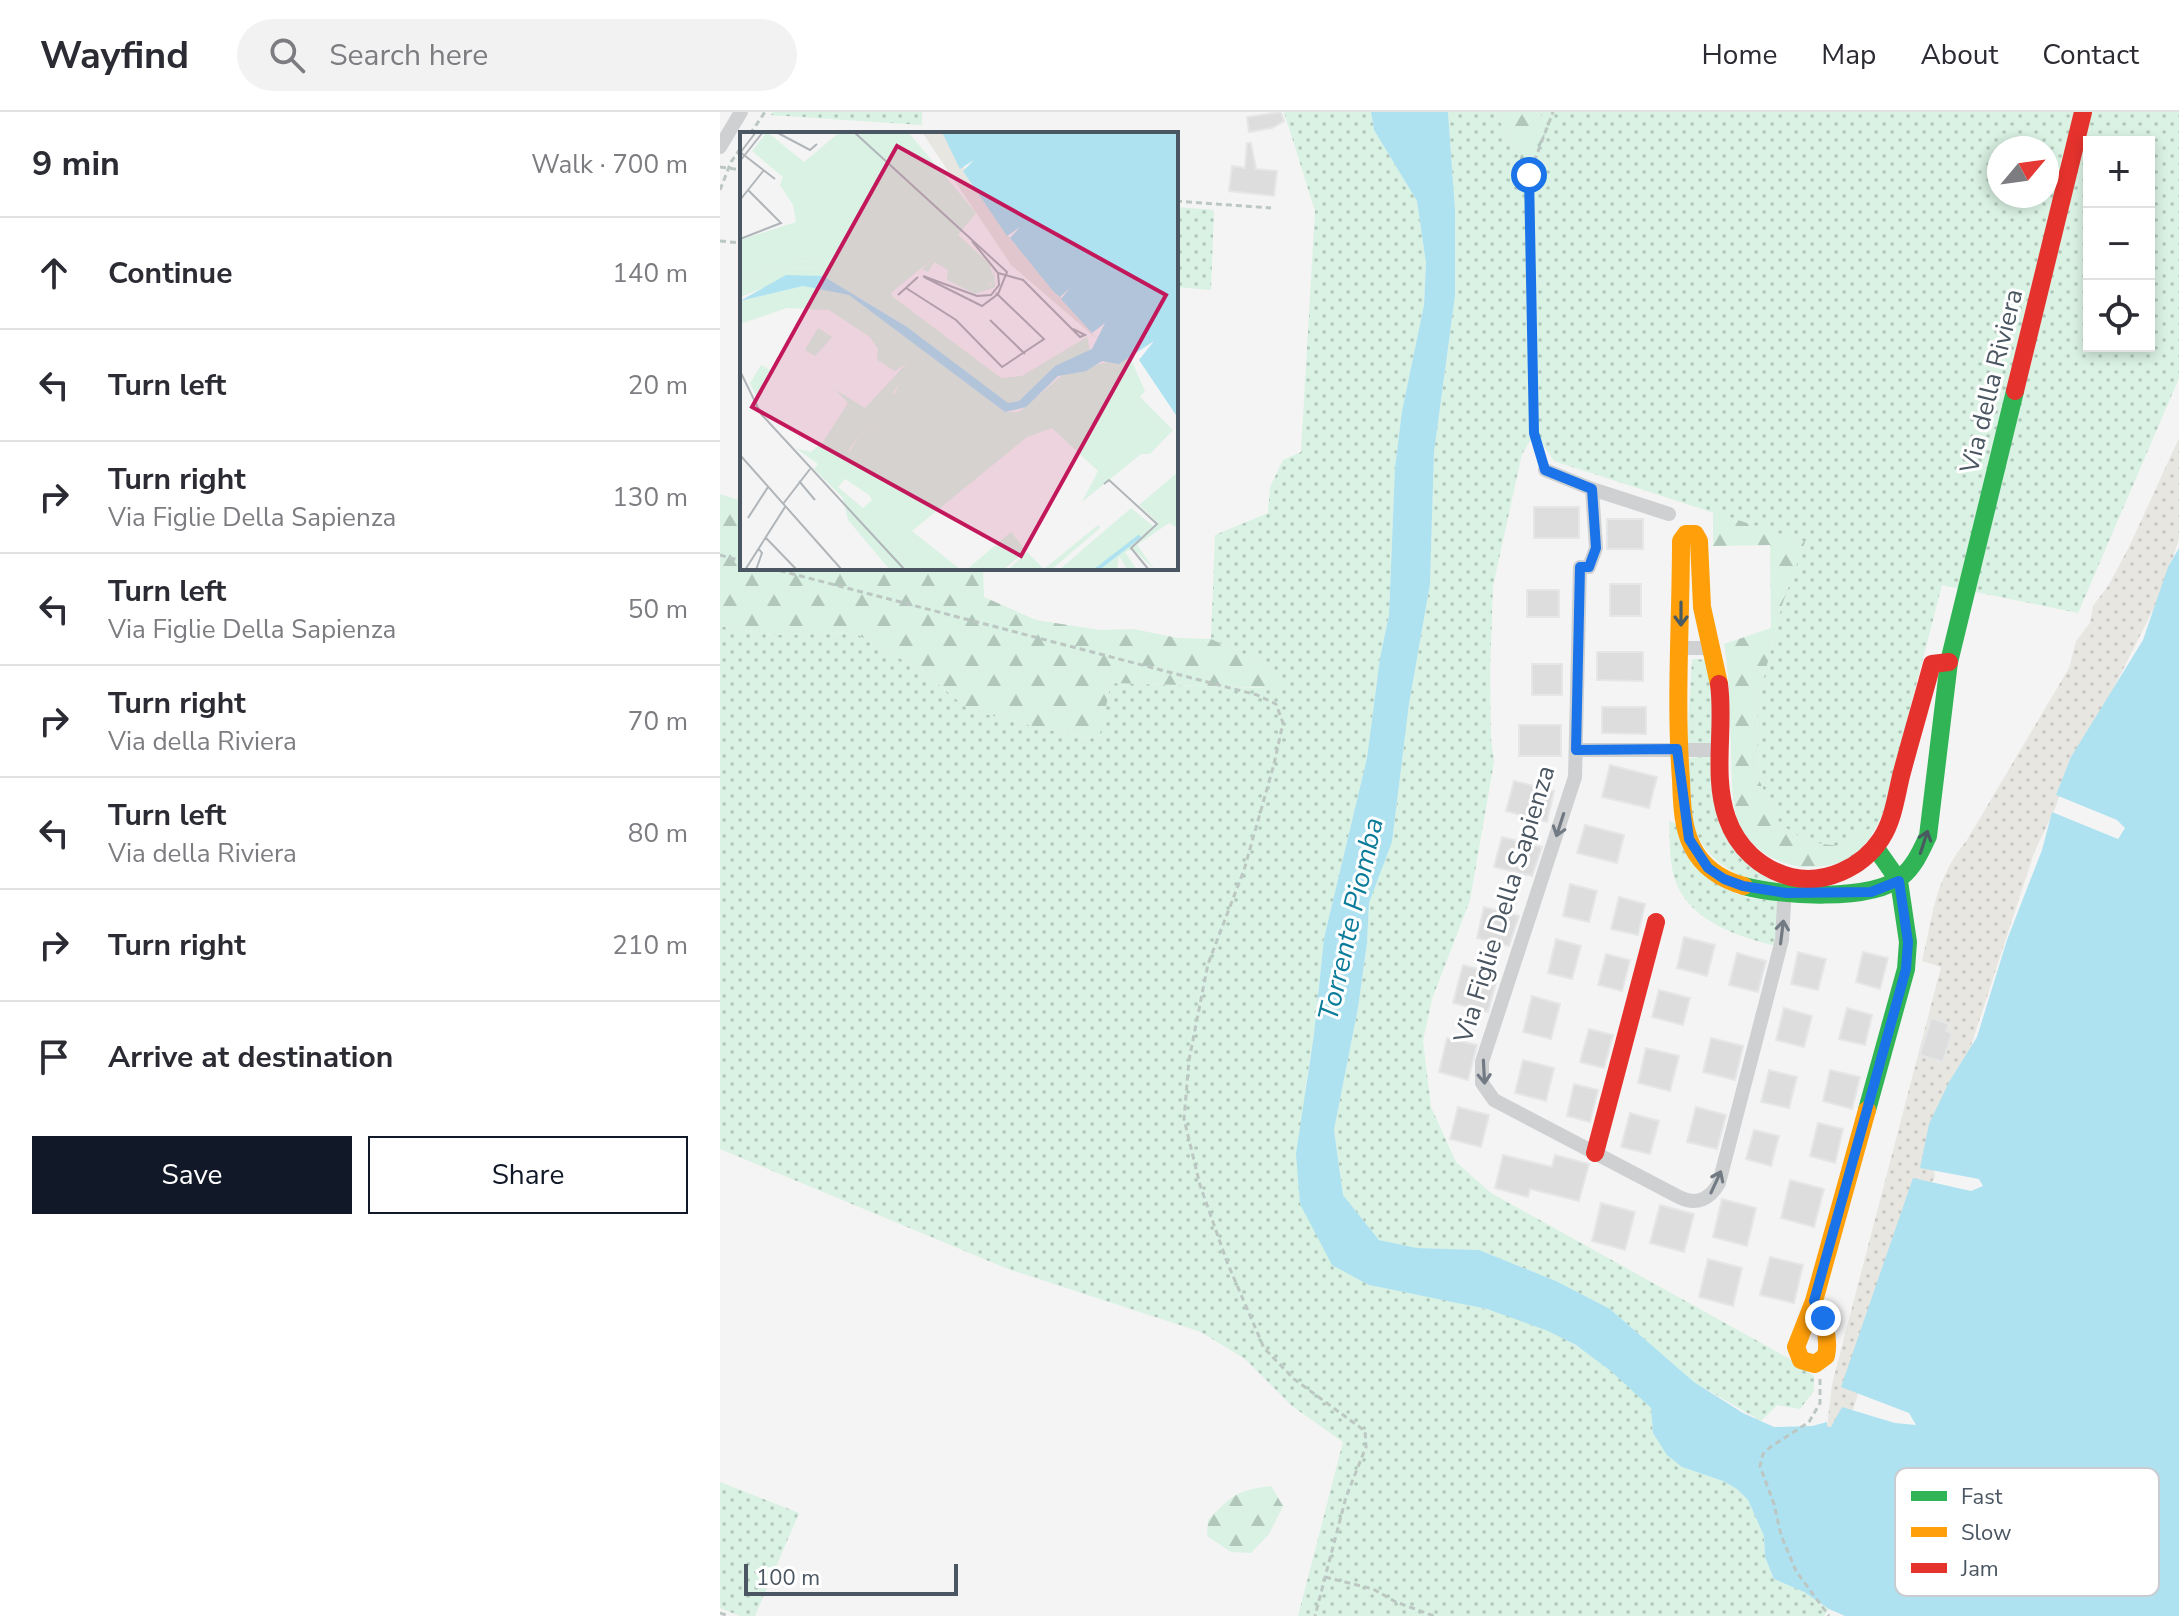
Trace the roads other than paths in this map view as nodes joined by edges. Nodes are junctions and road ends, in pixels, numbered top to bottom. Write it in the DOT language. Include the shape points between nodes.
graph roads {
  1 [pos="741,112"];
  2 [pos="2083,112"];
  3 [pos="720,147"];
  4 [pos="1545,470"];
  5 [pos="1592,489"];
  6 [pos="1669,514"];
  7 [pos="1681,648"];
  8 [pos="1711,648"];
  9 [pos="1949,662"];
  10 [pos="1677,749"];
  11 [pos="1576,750"];
  12 [pos="1720,750"];
  13 [pos="1875,847"];
  14 [pos="1899,881"];
  15 [pos="1785,884"];
  16 [pos="1656,922"];
  17 [pos="1595,1153"];
  18 [pos="1814,1301"];
  1 -- 3 [label="street"];
  2 -- 9 [label="street, Via della Riviera"];
  4 -- 5 [label="street"];
  5 -- 6 [label="street"];
  5 -- 11 [label="street, Via Figlie Della Sapienza" via="1596,548 1589,567 1580,567"];
  7 -- 8 [label="street"];
  8 -- 7 [label="street, Via della Riviera, one-way" via="1700,596 1699,541 1692,533 1683,536"];
  7 -- 10 [label="street, Via della Riviera"];
  8 -- 12 [label="street, Via della Riviera" via="1720,691"];
  9 -- 13 [label="street, Via della Riviera" via="1932,664 1893,808"];
  14 -- 9 [label="street, Via della Riviera, one-way" via="1918,860 1928,836"];
  10 -- 11 [label="street, Via Figlie Della Sapienza"];
  10 -- 12 [label="street"];
  10 -- 15 [label="street, Via della Riviera" via="1685,822 1697,855 1724,879 1743,886"];
  11 -- 17 [label="street, Via Figlie Della Sapienza, one-way" via="1575,777 1482,1062 1482,1083 1494,1100"];
  12 -- 15 [label="street, Via della Riviera" via="1724,810 1731,829 1753,859"];
  13 -- 14 [label="street"];
  13 -- 15 [label="street, Via della Riviera" via="1844,871"];
  14 -- 15 [label="street, Via della Riviera" via="1871,892"];
  14 -- 18 [label="street" via="1908,942 1906,969"];
  17 -- 15 [label="street, Via Figlie Della Sapienza, one-way" via="1685,1200 1704,1199 1717,1188 1782,940"];
  16 -- 17 [label="street"];
  18 -- 18 [label="street" via="1796,1347 1806,1363 1819,1363 1828,1346"];
}
